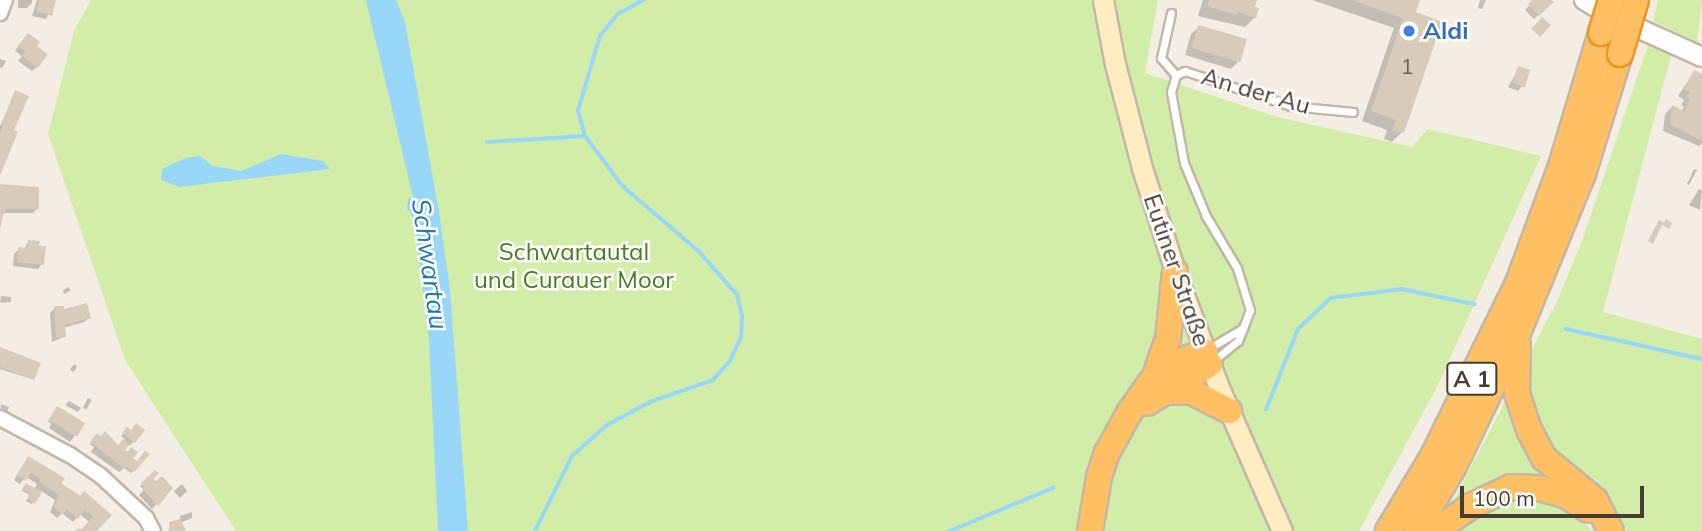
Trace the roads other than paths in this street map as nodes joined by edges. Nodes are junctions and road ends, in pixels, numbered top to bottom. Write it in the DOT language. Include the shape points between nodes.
graph roads {
  1 [pos="5,0"];
  2 [pos="1103,0"];
  3 [pos="1584,0"];
  4 [pos="1611,0"];
  5 [pos="1636,0"];
  6 [pos="0,13"];
  7 [pos="1171,13"];
  8 [pos="1702,57"];
  9 [pos="1176,75"];
  10 [pos="1353,112"];
  11 [pos="1175,271"];
  12 [pos="1246,325"];
  13 [pos="1518,332"];
  14 [pos="1208,357"];
  15 [pos="1157,385"];
  16 [pos="1229,411"];
  17 [pos="0,418"];
  18 [pos="153,531"];
  19 [pos="1090,531"];
  20 [pos="1097,531"];
  21 [pos="1282,531"];
  22 [pos="1388,531"];
  23 [pos="1416,531"];
  24 [pos="1435,531"];
  25 [pos="1601,531"];
  26 [pos="1611,531"];
  1 -- 6 [label="street"];
  2 -- 11 [label="main road, Eutiner Straße" via="1142,168"];
  3 -- 8 [label="street" via="1609,16"];
  4 -- 22 [label="highway, A 1, bridge" via="1562,166 1518,283 1433,456"];
  5 -- 13 [label="highway, A 1, bridge" via="1583,174"];
  7 -- 9 [label="lane" via="1161,58"];
  9 -- 10 [label="lane, An der Au" via="1185,71 1291,106"];
  9 -- 12 [label="lane, An der Au" via="1171,92 1184,163 1206,216 1237,268 1250,310"];
  11 -- 14 [label="main road, Eutiner Straße"];
  11 -- 15 [label="highway" via="1168,340"];
  12 -- 14 [label="lane"];
  12 -- 14 [label="lane" via="1238,341"];
  13 -- 23 [label="highway, A 1" via="1453,468"];
  13 -- 26 [label="highway" via="1517,393 1529,430 1544,458 1595,500"];
  14 -- 15 [label="highway" via="1171,365"];
  14 -- 16 [label="main road, Eutiner Straße"];
  15 -- 16 [label="highway" via="1192,392"];
  15 -- 19 [label="highway" via="1129,413 1107,453"];
  15 -- 20 [label="highway" via="1116,454 1105,482"];
  16 -- 21 [label="main road, Eutiner Straße"];
  17 -- 18 [label="street" via="101,476 146,518"];
  24 -- 25 [label="highway" via="1471,506 1511,487 1565,495 1585,507"];
}
